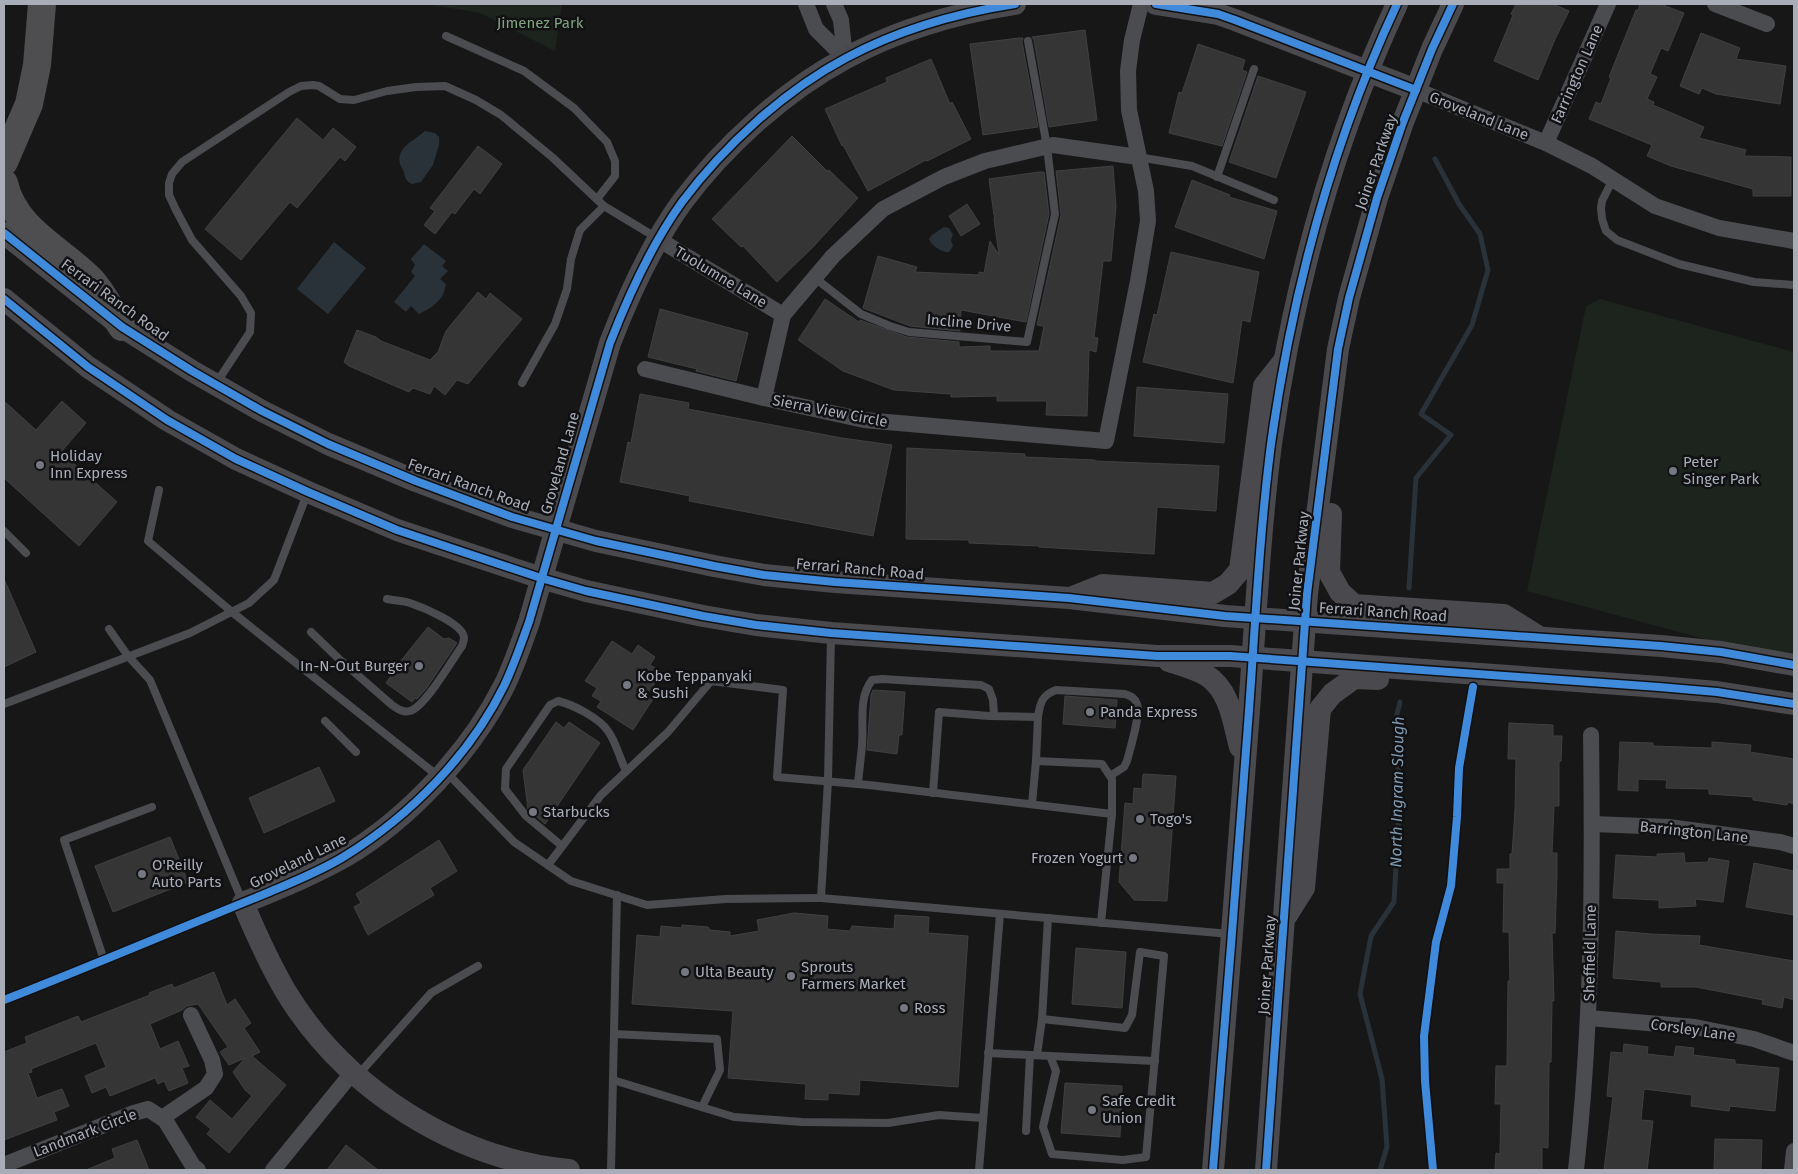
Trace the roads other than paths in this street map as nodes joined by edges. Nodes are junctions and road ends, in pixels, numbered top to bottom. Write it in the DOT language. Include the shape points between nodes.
graph roads {
  1 [pos="42,4"];
  2 [pos="806,4"];
  3 [pos="834,4"];
  4 [pos="1015,4"];
  5 [pos="1141,4"];
  6 [pos="1156,4"];
  7 [pos="1397,4"];
  8 [pos="1453,4"];
  9 [pos="1608,4"];
  10 [pos="1715,4"];
  11 [pos="1767,24"];
  12 [pos="446,36"];
  13 [pos="1028,41"];
  14 [pos="845,58"];
  15 [pos="1254,69"];
  16 [pos="1367,70"];
  17 [pos="1416,90"];
  18 [pos="1546,143"];
  19 [pos="1048,147"];
  20 [pos="1138,157"];
  21 [pos="4,162"];
  22 [pos="1217,177"];
  23 [pos="1613,179"];
  24 [pos="4,183"];
  25 [pos="598,200"];
  26 [pos="1274,200"];
  27 [pos="604,206"];
  28 [pos="4,233"];
  29 [pos="658,239"];
  30 [pos="1794,241"];
  31 [pos="815,278"];
  32 [pos="1794,285"];
  33 [pos="4,298"];
  34 [pos="783,315"];
  35 [pos="122,327"];
  36 [pos="1285,359"];
  37 [pos="1336,364"];
  38 [pos="645,369"];
  39 [pos="522,383"];
  40 [pos="215,384"];
  41 [pos="764,398"];
  42 [pos="159,490"];
  43 [pos="308,492"];
  44 [pos="555,530"];
  45 [pos="4,531"];
  46 [pos="26,553"];
  47 [pos="541,578"];
  48 [pos="1069,598"];
  49 [pos="387,599"];
  50 [pos="232,612"];
  51 [pos="1256,618"];
  52 [pos="1306,621"];
  53 [pos="109,630"];
  54 [pos="311,632"];
  55 [pos="831,632"];
  56 [pos="1539,637"];
  57 [pos="128,656"];
  58 [pos="1157,656"];
  59 [pos="1253,658"];
  60 [pos="1303,662"];
  61 [pos="1794,665"];
  62 [pos="1585,682"];
  63 [pos="4,704"];
  64 [pos="1794,704"];
  65 [pos="994,716"];
  66 [pos="1038,717"];
  67 [pos="325,721"];
  68 [pos="1591,735"];
  69 [pos="356,752"];
  70 [pos="1036,761"];
  71 [pos="1245,764"];
  72 [pos="626,771"];
  73 [pos="443,775"];
  74 [pos="1110,776"];
  75 [pos="828,781"];
  76 [pos="858,784"];
  77 [pos="933,793"];
  78 [pos="1032,804"];
  79 [pos="152,807"];
  80 [pos="1112,814"];
  81 [pos="1592,824"];
  82 [pos="562,846"];
  83 [pos="1794,846"];
  84 [pos="548,865"];
  85 [pos="617,895"];
  86 [pos="821,898"];
  87 [pos="243,903"];
  88 [pos="1000,914"];
  89 [pos="1048,918"];
  90 [pos="1285,918"];
  91 [pos="1101,923"];
  92 [pos="1232,934"];
  93 [pos="104,960"];
  94 [pos="478,966"];
  95 [pos="4,1000"];
  96 [pos="191,1015"];
  97 [pos="1589,1018"];
  98 [pos="1042,1019"];
  99 [pos="614,1034"];
  100 [pos="1794,1052"];
  101 [pos="988,1053"];
  102 [pos="1034,1055"];
  103 [pos="1050,1056"];
  104 [pos="1156,1061"];
  105 [pos="354,1074"];
  106 [pos="613,1080"];
  107 [pos="702,1107"];
  108 [pos="162,1118"];
  109 [pos="983,1118"];
  110 [pos="1026,1131"];
  111 [pos="1794,1151"];
  112 [pos="4,1166"];
  113 [pos="198,1170"];
  114 [pos="273,1170"];
  115 [pos="569,1170"];
  116 [pos="612,1170"];
  117 [pos="979,1170"];
  118 [pos="1213,1170"];
  119 [pos="1266,1170"];
  120 [pos="1576,1170"];
  121 [pos="1792,1170"];
  1 -- 21 [label="highway" via="37,65 29,104"];
  2 -- 14 [label="street" via="816,29"];
  3 -- 14 [label="street" via="841,20"];
  4 -- 14 [label="main road, Groveland Lane" via="930,23"];
  5 -- 20 [label="street" via="1128,71 1129,110"];
  6 -- 16 [label="main road, Groveland Lane" via="1218,14"];
  7 -- 16 [label="main road"];
  8 -- 17 [label="main road, Joiner Parkway"];
  9 -- 18 [label="street, Farrington Lane"];
  10 -- 11 [label="street"];
  12 -- 25 [label="lane" via="524,71 574,108 607,142 615,161 615,176"];
  13 -- 19 [label="lane"];
  14 -- 29 [label="main road, Groveland Lane" via="770,110 738,139 710,168"];
  15 -- 22 [label="lane"];
  16 -- 17 [label="main road, Groveland Lane"];
  16 -- 36 [label="main road" via="1314,228"];
  17 -- 18 [label="street, Groveland Lane"];
  17 -- 37 [label="main road, Joiner Parkway" via="1377,198 1349,298"];
  18 -- 23 [label="street, Groveland Lane"];
  19 -- 20 [label="street, Sierra View Circle" via="1053,145"];
  19 -- 31 [label="street, Sierra View Circle" via="985,161 944,177 883,209 833,256"];
  19 -- 31 [label="lane, Incline Drive" via="1056,214 1027,342 909,332 861,314"];
  20 -- 22 [label="lane" via="1192,166"];
  20 -- 41 [label="street, Sierra View Circle" via="1146,191 1148,221 1106,441 864,420"];
  22 -- 26 [label="lane"];
  23 -- 30 [label="street, Groveland Lane" via="1655,206 1719,228"];
  23 -- 32 [label="lane" via="1601,208 1606,231 1617,240 1679,264 1754,282"];
  24 -- 35 [label="highway" via="16,212 29,229 91,279"];
  25 -- 27 [label="lane"];
  25 -- 40 [label="lane" via="501,116 445,86 387,91 354,100 340,99 319,86 301,86 182,162 169,183 169,195 192,240 241,296 251,313 250,332"];
  27 -- 29 [label="lane"];
  27 -- 39 [label="lane" via="580,230 570,259 567,289 555,324"];
  28 -- 35 [label="main road, Ferrari Ranch Road"];
  29 -- 34 [label="street, Tuolumne Lane"];
  29 -- 44 [label="main road, Groveland Lane" via="627,299 610,343"];
  31 -- 34 [label="street, Sierra View Circle"];
  33 -- 43 [label="main road" via="88,367 167,420 236,459"];
  34 -- 41 [label="street, Sierra View Circle"];
  35 -- 40 [label="main road, Ferrari Ranch Road"];
  36 -- 48 [label="main road" via="1264,386 1240,570 1228,584 1213,593 1103,585"];
  36 -- 51 [label="main road" via="1271,444"];
  37 -- 52 [label="main road, Joiner Parkway"];
  37 -- 56 [label="main road" via="1328,572 1340,592 1354,605 1504,615"];
  38 -- 41 [label="street"];
  40 -- 44 [label="main road, Ferrari Ranch Road" via="328,444 416,481"];
  42 -- 50 [label="lane" via="148,541"];
  43 -- 47 [label="main road" via="397,530"];
  43 -- 50 [label="lane" via="274,580 249,603"];
  44 -- 47 [label="main road, Groveland Lane"];
  44 -- 48 [label="main road, Ferrari Ranch Road" via="662,556 764,574"];
  45 -- 46 [label="lane"];
  47 -- 55 [label="main road" via="703,616"];
  47 -- 73 [label="main road, Groveland Lane" via="504,686 485,719"];
  48 -- 51 [label="main road, Ferrari Ranch Road"];
  49 -- 54 [label="lane" via="412,603 451,622 461,630 464,638 462,646 422,704 411,711 400,711 392,705"];
  50 -- 57 [label="lane" via="190,633"];
  50 -- 73 [label="lane"];
  51 -- 52 [label="main road, Ferrari Ranch Road"];
  51 -- 59 [label="main road"];
  52 -- 56 [label="main road, Ferrari Ranch Road"];
  52 -- 60 [label="main road, Joiner Parkway"];
  53 -- 57 [label="lane"];
  55 -- 58 [label="main road"];
  55 -- 75 [label="lane"];
  56 -- 61 [label="main road, Ferrari Ranch Road" via="1712,652"];
  57 -- 63 [label="lane"];
  57 -- 87 [label="lane" via="150,680"];
  58 -- 59 [label="main road"];
  58 -- 71 [label="main road" via="1205,675 1220,688 1229,704"];
  59 -- 60 [label="main road"];
  59 -- 71 [label="main road"];
  60 -- 62 [label="main road"];
  60 -- 90 [label="main road, Joiner Parkway"];
  62 -- 64 [label="main road" via="1717,692"];
  62 -- 90 [label="main road" via="1562,693 1354,678 1332,694 1320,709 1304,888"];
  65 -- 66 [label="lane"];
  65 -- 76 [label="lane" via="994,700 989,689 981,685 872,680 866,688 863,704"];
  65 -- 77 [label="lane" via="939,712"];
  66 -- 70 [label="lane"];
  66 -- 74 [label="lane" via="1041,700 1056,690 1131,696 1137,703 1138,712 1127,760 1124,767"];
  67 -- 69 [label="lane"];
  68 -- 81 [label="street, Sheffield Lane"];
  70 -- 74 [label="lane" via="1102,764"];
  70 -- 78 [label="lane"];
  71 -- 92 [label="main road"];
  72 -- 75 [label="lane" via="668,732 711,681 783,690 777,777"];
  72 -- 82 [label="lane" via="601,795"];
  72 -- 82 [label="lane" via="608,731 571,704 558,701 550,705 506,769 505,789 526,816"];
  73 -- 84 [label="lane" via="514,842"];
  73 -- 87 [label="main road, Groveland Lane" via="413,804 345,856"];
  74 -- 80 [label="lane"];
  75 -- 76 [label="lane"];
  75 -- 86 [label="lane"];
  76 -- 77 [label="lane"];
  77 -- 78 [label="lane"];
  78 -- 80 [label="lane"];
  79 -- 93 [label="lane" via="64,840"];
  80 -- 91 [label="lane"];
  81 -- 83 [label="street, Barrington Lane" via="1669,827"];
  81 -- 97 [label="street, Sheffield Lane"];
  82 -- 84 [label="lane"];
  84 -- 85 [label="lane" via="571,881"];
  85 -- 86 [label="lane" via="647,905 726,899"];
  85 -- 99 [label="lane"];
  86 -- 88 [label="lane"];
  87 -- 93 [label="lane, Groveland Lane"];
  87 -- 105 [label="main road" via="287,994 325,1044"];
  88 -- 89 [label="lane"];
  88 -- 101 [label="lane"];
  89 -- 91 [label="lane"];
  89 -- 98 [label="lane"];
  90 -- 119 [label="main road, Joiner Parkway"];
  91 -- 92 [label="lane"];
  92 -- 118 [label="main road"];
  93 -- 95 [label="lane, Groveland Lane"];
  94 -- 105 [label="lane" via="431,993"];
  96 -- 108 [label="street" via="212,1060 214,1074 206,1088"];
  97 -- 100 [label="street, Corsley Lane" via="1695,1027 1754,1039"];
  97 -- 120 [label="street, Sheffield Lane"];
  98 -- 102 [label="lane"];
  98 -- 104 [label="lane" via="1125,1028 1132,1014 1140,952 1164,956"];
  99 -- 106 [label="lane"];
  99 -- 107 [label="lane" via="717,1039 720,1070"];
  101 -- 102 [label="lane"];
  101 -- 109 [label="lane"];
  102 -- 103 [label="lane"];
  102 -- 110 [label="lane"];
  103 -- 104 [label="lane"];
  103 -- 104 [label="lane" via="1056,1071 1043,1127 1052,1154 1123,1160 1146,1157"];
  105 -- 114 [label="street"];
  105 -- 115 [label="main road" via="414,1118 447,1136 515,1160"];
  106 -- 107 [label="lane"];
  106 -- 116 [label="lane"];
  107 -- 109 [label="lane" via="734,1117 802,1122 888,1122 940,1116"];
  108 -- 112 [label="street, Landmark Circle" via="148,1109 134,1113"];
  108 -- 113 [label="street"];
  109 -- 117 [label="lane"];
  111 -- 121 [label="street"];
}
